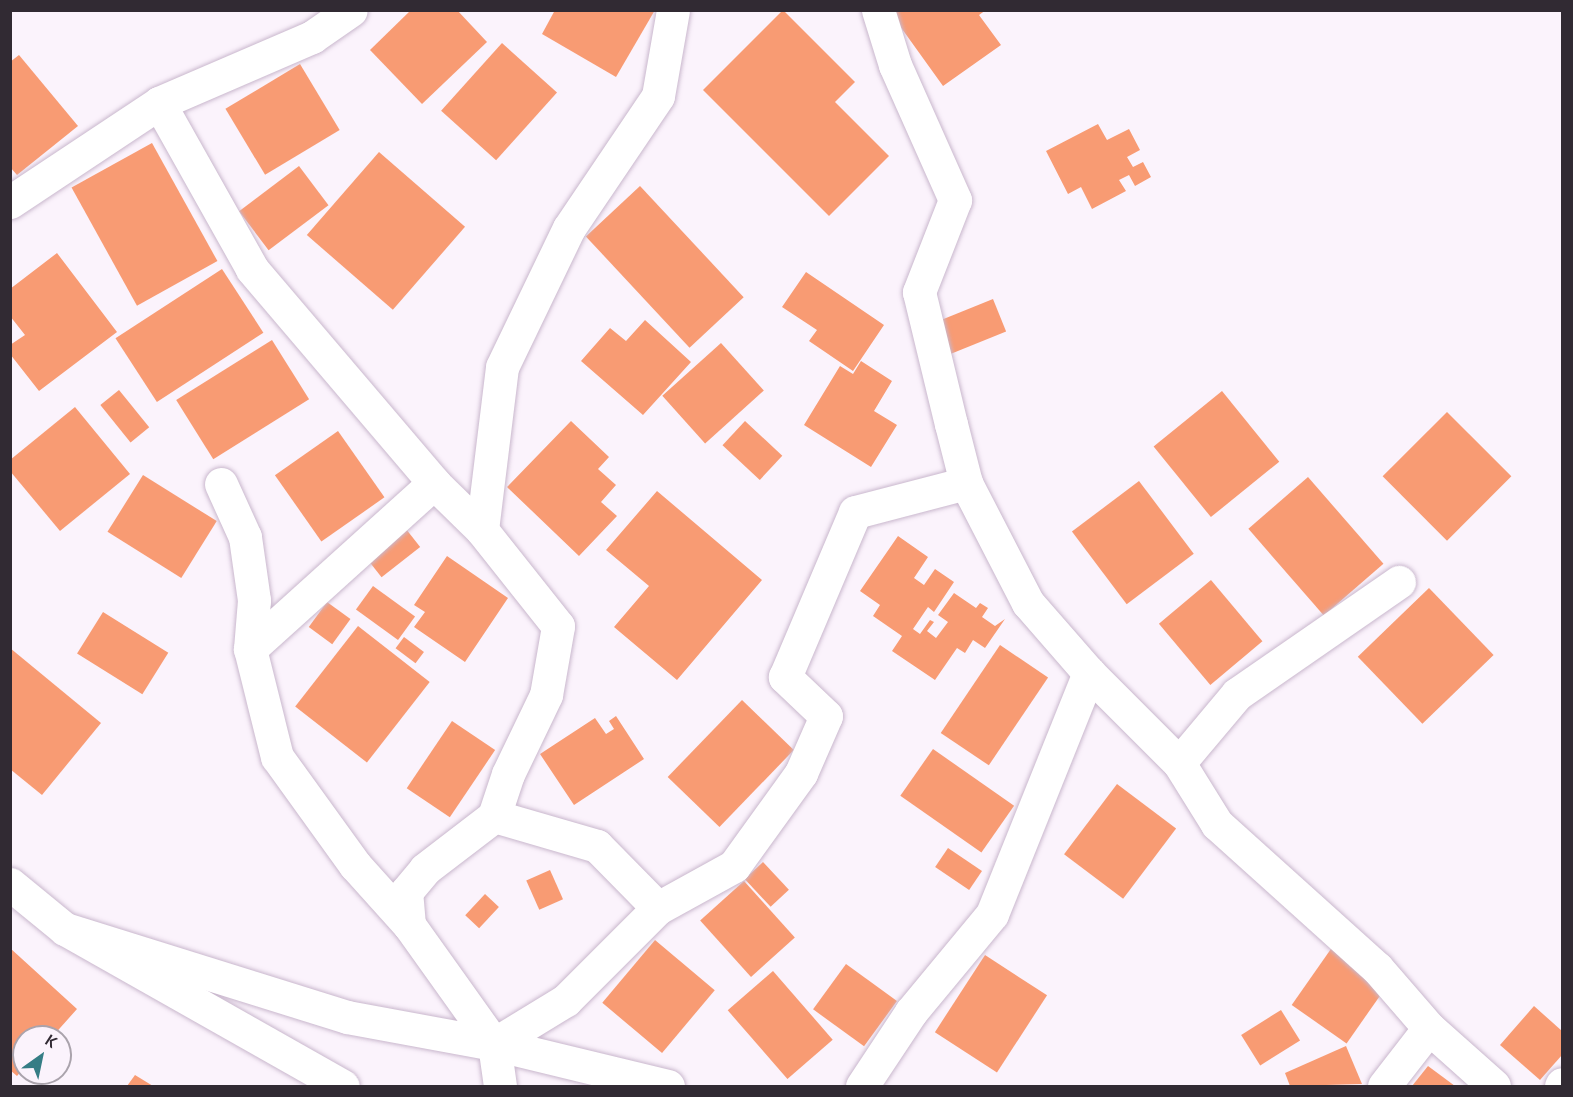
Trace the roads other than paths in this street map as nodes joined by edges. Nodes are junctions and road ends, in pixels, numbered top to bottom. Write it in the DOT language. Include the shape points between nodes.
graph roads {
  1 [pos="351,10"];
  2 [pos="673,10"];
  3 [pos="878,10"];
  4 [pos="159,103"];
  5 [pos="10,202"];
  6 [pos="434,483"];
  7 [pos="966,483"];
  8 [pos="221,484"];
  9 [pos="482,530"];
  10 [pos="1398,582"];
  11 [pos="250,650"];
  12 [pos="1089,673"];
  13 [pos="1179,763"];
  14 [pos="494,816"];
  15 [pos="10,884"];
  16 [pos="658,908"];
  17 [pos="409,925"];
  18 [pos="65,929"];
  19 [pos="1429,1028"];
  20 [pos="494,1044"];
  21 [pos="343,1086"];
  22 [pos="500,1086"];
  23 [pos="668,1086"];
  24 [pos="862,1086"];
  25 [pos="1384,1086"];
  26 [pos="1494,1086"];
  1 -- 4 [label="street" via="312,37"];
  2 -- 9 [label="street" via="658,96 570,228 502,367"];
  3 -- 7 [label="street" via="895,65 955,200 920,292"];
  4 -- 5 [label="street"];
  4 -- 6 [label="street" via="252,269"];
  6 -- 9 [label="street"];
  6 -- 11 [label="street"];
  7 -- 12 [label="street" via="1028,603"];
  7 -- 16 [label="street" via="855,512 785,677 826,716 801,773 734,866"];
  8 -- 11 [label="street" via="245,537 254,600"];
  9 -- 14 [label="street" via="558,626 546,695 508,774"];
  10 -- 13 [label="street" via="1237,694"];
  11 -- 17 [label="street" via="277,757 355,865"];
  12 -- 13 [label="street"];
  12 -- 24 [label="street" via="992,914 911,1012"];
  13 -- 19 [label="street" via="1217,824 1377,968"];
  14 -- 16 [label="street" via="597,846"];
  14 -- 17 [label="street" via="425,869 406,892"];
  15 -- 18 [label="street"];
  16 -- 20 [label="street" via="566,1000"];
  17 -- 20 [label="street"];
  18 -- 20 [label="street" via="347,1017"];
  18 -- 21 [label="street"];
  19 -- 25 [label="street"];
  19 -- 26 [label="street"];
  20 -- 22 [label="street"];
  20 -- 23 [label="street"];
}
